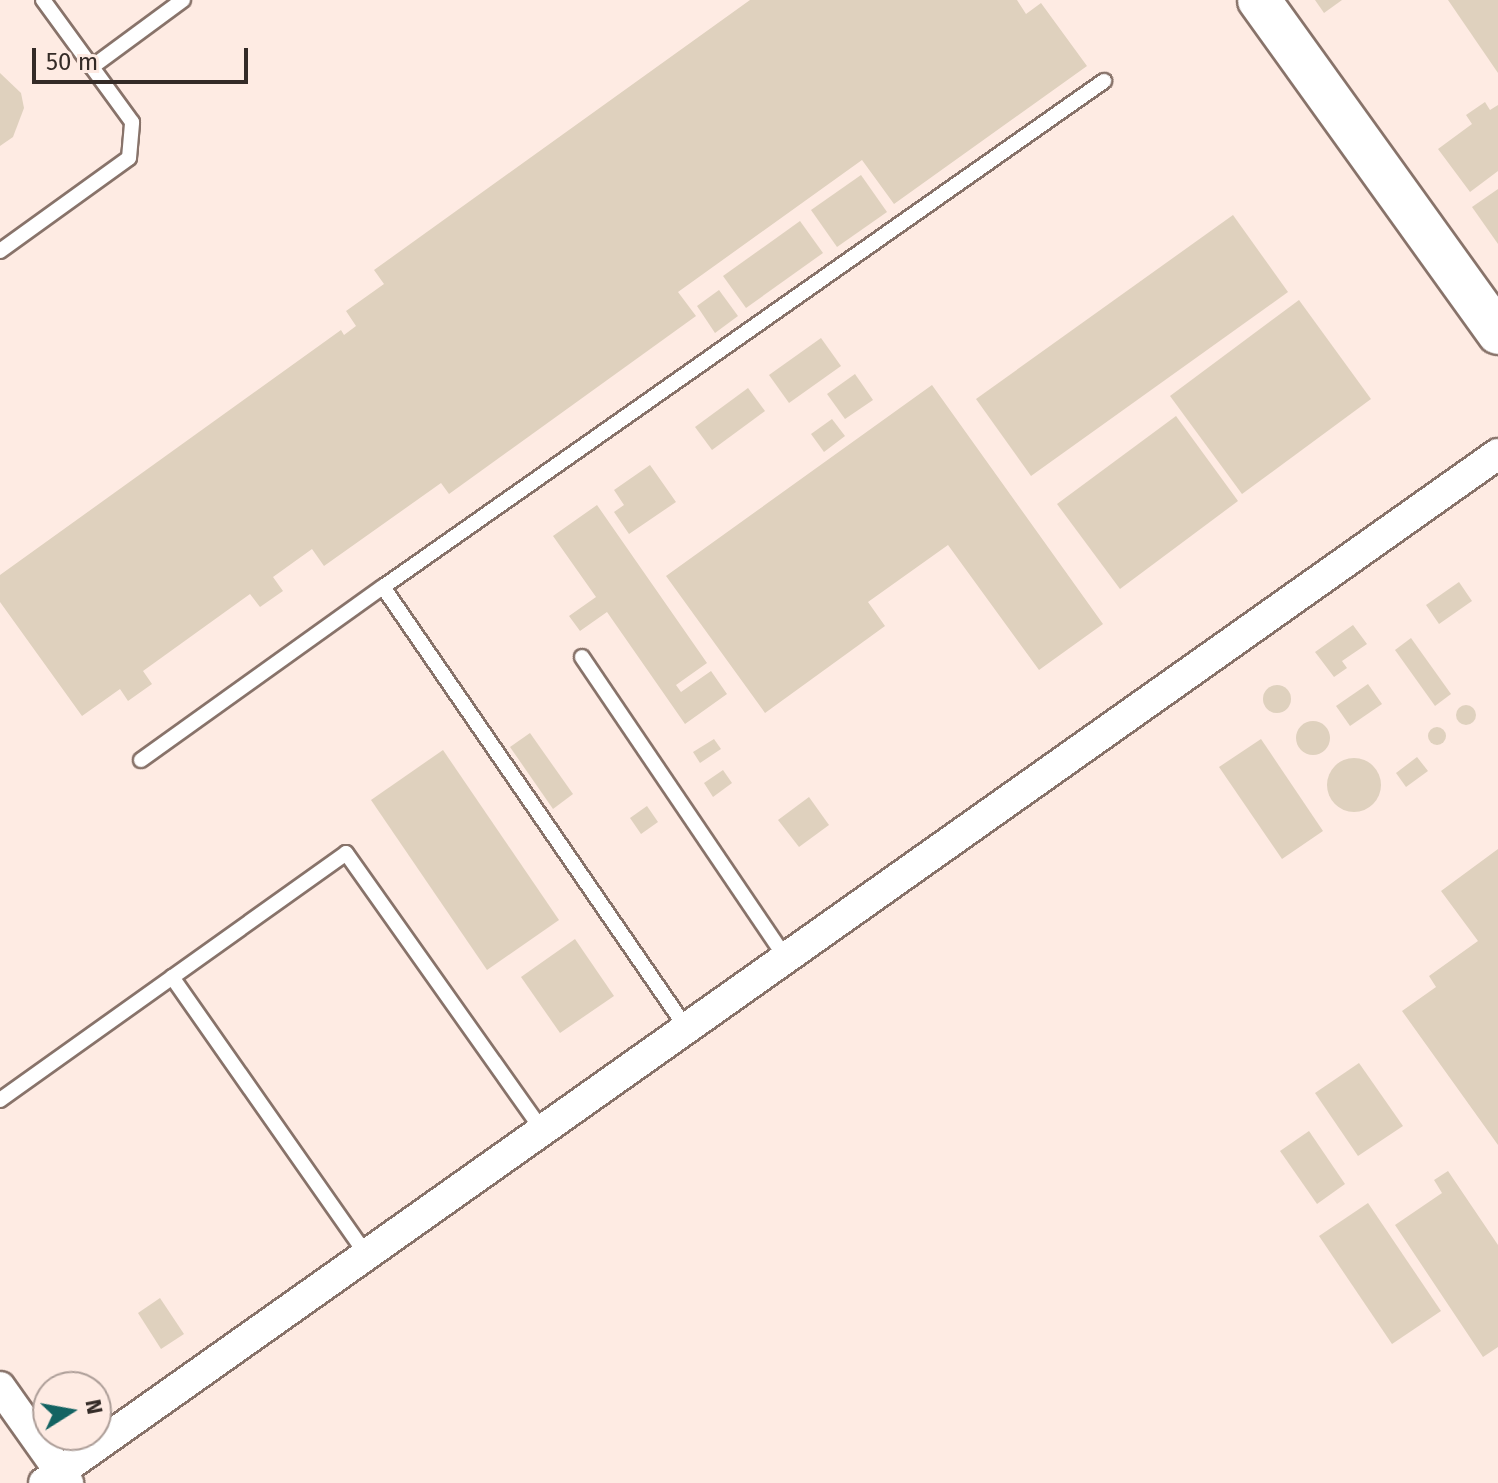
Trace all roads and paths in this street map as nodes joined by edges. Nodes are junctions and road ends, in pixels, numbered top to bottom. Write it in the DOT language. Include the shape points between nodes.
graph roads {
  1 [pos="43,0"];
  2 [pos="183,0"];
  3 [pos="1259,0"];
  4 [pos="92,67"];
  5 [pos="1104,81"];
  6 [pos="0,251"];
  7 [pos="1498,333"];
  8 [pos="1498,454"];
  9 [pos="383,587"];
  10 [pos="582,657"];
  11 [pos="141,760"];
  12 [pos="786,958"];
  13 [pos="172,977"];
  14 [pos="687,1029"];
  15 [pos="0,1100"];
  16 [pos="543,1131"];
  17 [pos="367,1255"];
  18 [pos="0,1387"];
  19 [pos="58,1479"];
  1 -- 4 [label="lane"];
  2 -- 4 [label="lane"];
  3 -- 7 [label="street"];
  4 -- 6 [label="lane" via="132,122 129,158"];
  5 -- 9 [label="lane"];
  8 -- 12 [label="street"];
  9 -- 11 [label="lane"];
  9 -- 14 [label="lane"];
  10 -- 12 [label="lane"];
  12 -- 14 [label="street"];
  13 -- 15 [label="lane"];
  13 -- 16 [label="lane" via="346,853"];
  13 -- 17 [label="lane"];
  14 -- 16 [label="street"];
  16 -- 17 [label="street"];
  17 -- 19 [label="street"];
  18 -- 19 [label="street"];
}
